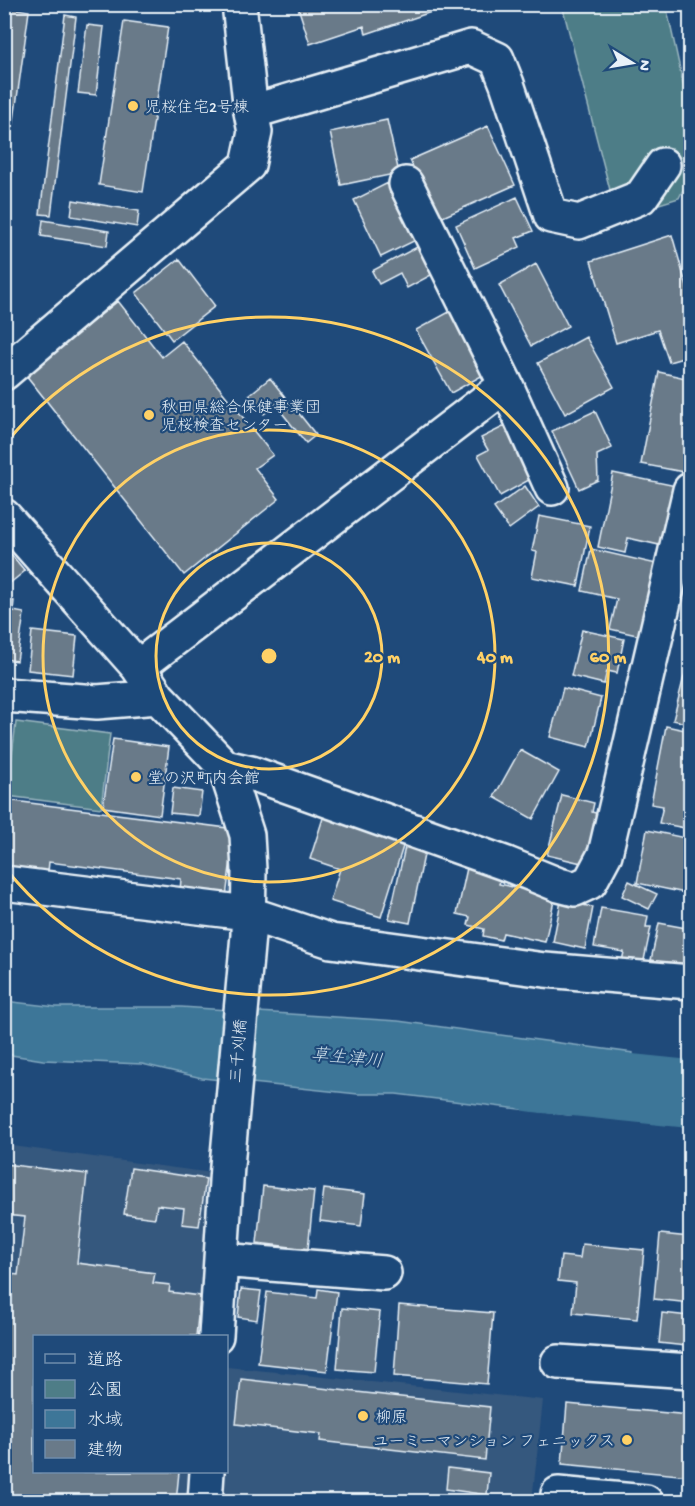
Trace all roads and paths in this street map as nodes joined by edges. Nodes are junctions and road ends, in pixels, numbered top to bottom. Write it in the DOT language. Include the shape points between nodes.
graph roads {
  1 [pos="239,4"];
  2 [pos="251,112"];
  3 [pos="663,165"];
  4 [pos="406,184"];
  5 [pos="4,373"];
  6 [pos="506,385"];
  7 [pos="552,488"];
  8 [pos="690,490"];
  9 [pos="4,516"];
  10 [pos="138,667"];
  11 [pos="4,695"];
  12 [pos="158,697"];
  13 [pos="225,767"];
  14 [pos="4,883"];
  15 [pos="247,924"];
  16 [pos="690,982"];
  17 [pos="221,1260"];
  18 [pos="384,1273"];
  19 [pos="216,1335"];
  20 [pos="558,1362"];
  21 [pos="690,1371"];
  22 [pos="207,1473"];
  23 [pos="558,1494"];
  24 [pos="205,1502"];
  25 [pos="646,1502"];
  1 -- 2 [label="street"];
  2 -- 3 [label="street" via="471,47 497,58 551,216 579,222 641,196"];
  2 -- 5 [label="street" via="255,132 248,165"];
  4 -- 6 [label="street"];
  6 -- 7 [label="street"];
  6 -- 10 [label="street"];
  8 -- 13 [label="street" via="605,854 590,882 575,889 559,885 251,773"];
  9 -- 10 [label="street"];
  10 -- 12 [label="street"];
  11 -- 12 [label="street" via="98,702"];
  12 -- 13 [label="street"];
  13 -- 15 [label="street, 三千刈橋" via="247,835"];
  14 -- 15 [label="street"];
  15 -- 16 [label="street" via="331,941 545,970"];
  15 -- 17 [label="street, 三千刈橋"];
  17 -- 18 [label="street"];
  17 -- 19 [label="street, 三千刈橋"];
  20 -- 21 [label="street"];
  22 -- 24 [label="street"];
  23 -- 25 [label="street"];
}
